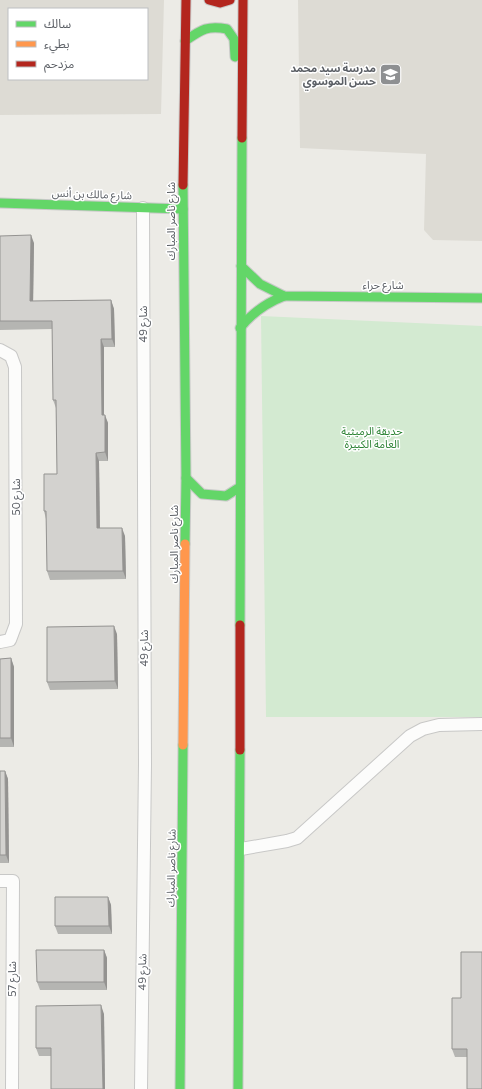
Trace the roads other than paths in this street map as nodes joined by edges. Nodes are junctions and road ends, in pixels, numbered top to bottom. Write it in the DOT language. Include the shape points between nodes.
graph roads {
  1 [pos="186,0"];
  2 [pos="209,0"];
  3 [pos="230,0"];
  4 [pos="243,0"];
  5 [pos="185,41"];
  6 [pos="242,91"];
  7 [pos="0,203"];
  8 [pos="143,208"];
  9 [pos="183,209"];
  10 [pos="241,266"];
  11 [pos="284,296"];
  12 [pos="482,298"];
  13 [pos="240,328"];
  14 [pos="0,350"];
  15 [pos="186,478"];
  16 [pos="240,487"];
  17 [pos="0,642"];
  18 [pos="482,724"];
  19 [pos="241,849"];
  20 [pos="0,881"];
  21 [pos="12,1089"];
  22 [pos="141,1089"];
  23 [pos="180,1089"];
  24 [pos="238,1089"];
  1 -- 5 [label="street, شارع ناصر المبارك"];
  2 -- 3 [label="street" via="213,3"];
  4 -- 6 [label="street"];
  5 -- 6 [label="street" via="204,28 216,26 227,29 234,39 236,74"];
  5 -- 9 [label="street, شارع ناصر المبارك"];
  6 -- 10 [label="street"];
  7 -- 8 [label="street, شارع مالك بن أنس"];
  8 -- 9 [label="street, شارع مالك بن أنس"];
  8 -- 22 [label="street, شارع 49" via="145,764"];
  9 -- 15 [label="street, شارع ناصر المبارك"];
  10 -- 11 [label="street, شارع حراء" via="264,288"];
  10 -- 13 [label="street"];
  11 -- 12 [label="street, شارع حراء"];
  11 -- 13 [label="street, شارع حراء" via="257,309"];
  13 -- 16 [label="street"];
  14 -- 17 [label="street, شارع 50" via="11,356 15,368 16,624 10,640"];
  15 -- 16 [label="street" via="202,494 226,496"];
  15 -- 23 [label="street, شارع ناصر المبارك"];
  16 -- 19 [label="street"];
  18 -- 19 [label="street" via="438,724 423,729 410,736 297,838"];
  19 -- 24 [label="street"];
  20 -- 21 [label="street, شارع 57" via="13,882"];
}
